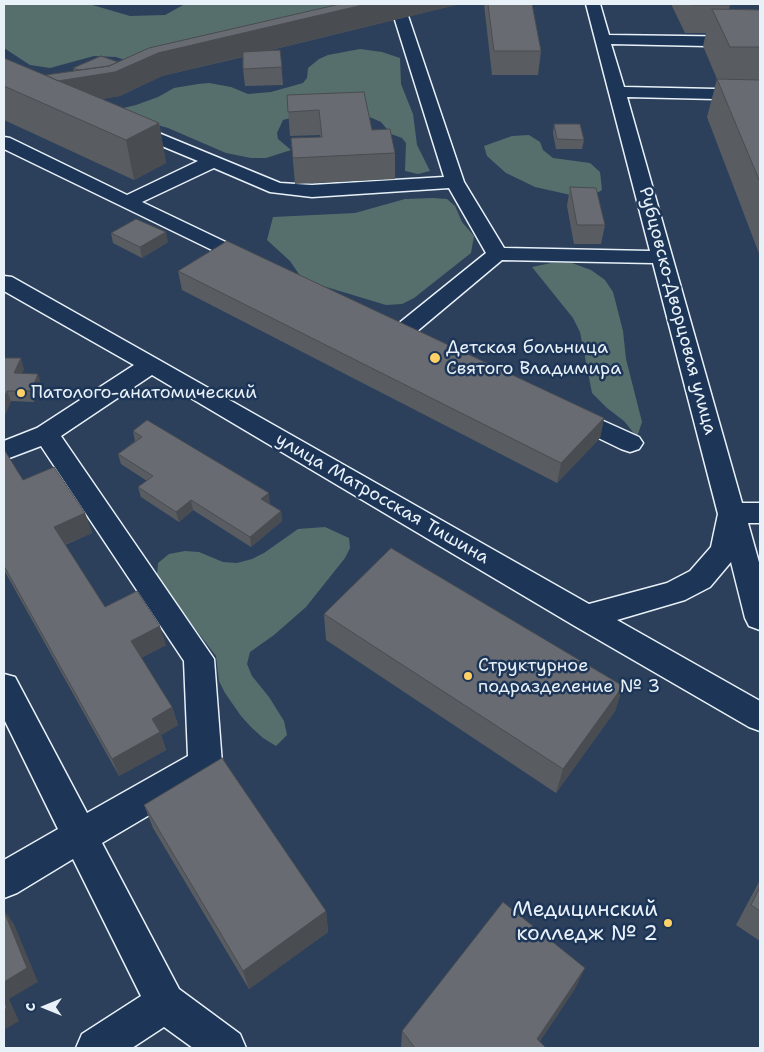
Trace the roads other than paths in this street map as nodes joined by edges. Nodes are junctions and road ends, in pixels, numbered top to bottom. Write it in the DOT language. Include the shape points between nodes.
graph roads {
  1 [pos="398,4"];
  2 [pos="593,4"];
  3 [pos="603,39"];
  4 [pos="760,40"];
  5 [pos="617,92"];
  6 [pos="760,95"];
  7 [pos="112,119"];
  8 [pos="4,142"];
  9 [pos="212,162"];
  10 [pos="455,182"];
  11 [pos="127,202"];
  12 [pos="497,254"];
  13 [pos="662,257"];
  14 [pos="268,270"];
  15 [pos="4,282"];
  16 [pos="401,333"];
  17 [pos="151,365"];
  18 [pos="550,405"];
  19 [pos="46,434"];
  20 [pos="630,443"];
  21 [pos="4,451"];
  22 [pos="732,513"];
  23 [pos="760,513"];
  24 [pos="584,616"];
  25 [pos="760,618"];
  26 [pos="4,687"];
  27 [pos="760,717"];
  28 [pos="79,836"];
  29 [pos="4,880"];
  30 [pos="165,1003"];
  31 [pos="96,1048"];
  32 [pos="226,1048"];
  1 -- 10 [label="street"];
  2 -- 3 [label="street, Рубцовско-Дворцовая улица"];
  3 -- 4 [label="street"];
  3 -- 5 [label="street, Рубцовско-Дворцовая улица"];
  5 -- 6 [label="street"];
  5 -- 13 [label="street, Рубцовско-Дворцовая улица"];
  7 -- 9 [label="street"];
  8 -- 11 [label="street"];
  9 -- 10 [label="street" via="277,188 312,191"];
  9 -- 11 [label="street"];
  10 -- 12 [label="street"];
  11 -- 14 [label="street"];
  12 -- 13 [label="street"];
  12 -- 16 [label="street"];
  13 -- 22 [label="street, Рубцовско-Дворцовая улица"];
  15 -- 17 [label="street, улица Матросская Тишина"];
  17 -- 19 [label="street"];
  17 -- 24 [label="street, улица Матросская Тишина"];
  18 -- 20 [label="street"];
  19 -- 21 [label="street"];
  19 -- 28 [label="street" via="199,659 205,764"];
  22 -- 23 [label="street"];
  22 -- 24 [label="street" via="724,552 700,580 675,592"];
  22 -- 25 [label="street, Рубцовско-Дворцовая улица"];
  24 -- 27 [label="street, улица Матросская Тишина"];
  26 -- 28 [label="street"];
  28 -- 29 [label="street"];
  28 -- 30 [label="street"];
  30 -- 31 [label="street"];
  30 -- 32 [label="street"];
}
